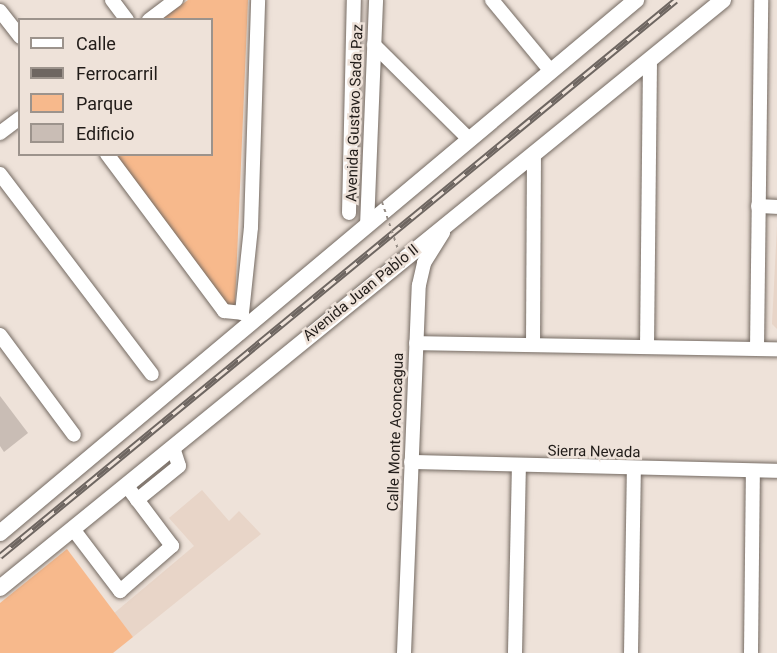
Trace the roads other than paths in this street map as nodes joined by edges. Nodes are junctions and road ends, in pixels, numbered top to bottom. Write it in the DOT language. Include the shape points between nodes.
graph roads {
  1 [pos="112,0"];
  2 [pos="176,0"];
  3 [pos="258,0"];
  4 [pos="354,0"];
  5 [pos="376,0"];
  6 [pos="492,0"];
  7 [pos="723,0"];
  8 [pos="761,0"];
  9 [pos="631,1"];
  10 [pos="0,11"];
  11 [pos="126,18"];
  12 [pos="152,18"];
  13 [pos="18,34"];
  14 [pos="374,45"];
  15 [pos="650,63"];
  16 [pos="550,70"];
  17 [pos="18,120"];
  18 [pos="0,133"];
  19 [pos="469,139"];
  20 [pos="534,153"];
  21 [pos="108,156"];
  22 [pos="0,174"];
  23 [pos="758,206"];
  24 [pos="777,207"];
  25 [pos="349,213"];
  26 [pos="451,220"];
  27 [pos="367,226"];
  28 [pos="0,335"];
  29 [pos="416,343"];
  30 [pos="533,344"];
  31 [pos="647,347"];
  32 [pos="757,348"];
  33 [pos="777,349"];
  34 [pos="152,374"];
  35 [pos="74,435"];
  36 [pos="173,447"];
  37 [pos="411,462"];
  38 [pos="519,467"];
  39 [pos="634,469"];
  40 [pos="753,471"];
  41 [pos="777,471"];
  42 [pos="126,485"];
  43 [pos="137,500"];
  44 [pos="73,529"];
  45 [pos="0,533"];
  46 [pos="0,588"];
  47 [pos="405,653"];
  48 [pos="515,653"];
  49 [pos="631,653"];
  50 [pos="751,653"];
  1 -- 11 [label="street"];
  2 -- 12 [label="street"];
  3 -- 21 [label="street" via="247,295 242,313 224,311"];
  4 -- 25 [label="street, Avenida Gustavo Sada Paz"];
  5 -- 14 [label="street, Avenida Gustavo Sada Paz"];
  6 -- 16 [label="street"];
  7 -- 15 [label="main road, Avenida Juan Pablo II"];
  8 -- 23 [label="street"];
  9 -- 16 [label="main road"];
  10 -- 13 [label="street"];
  14 -- 19 [label="street"];
  14 -- 27 [label="street, Avenida Gustavo Sada Paz"];
  15 -- 20 [label="main road, Avenida Juan Pablo II"];
  15 -- 31 [label="street"];
  16 -- 19 [label="main road"];
  17 -- 18 [label="street"];
  19 -- 27 [label="main road"];
  20 -- 26 [label="main road, Avenida Juan Pablo II"];
  20 -- 30 [label="street"];
  22 -- 34 [label="street"];
  23 -- 24 [label="street"];
  23 -- 32 [label="street"];
  26 -- 29 [label="street, Calle Monte Aconcagua" via="421,273"];
  26 -- 36 [label="main road, Avenida Juan Pablo II"];
  27 -- 45 [label="main road"];
  28 -- 35 [label="street"];
  29 -- 30 [label="street"];
  29 -- 37 [label="street, Calle Monte Aconcagua"];
  30 -- 31 [label="street"];
  31 -- 32 [label="street"];
  32 -- 33 [label="street"];
  36 -- 42 [label="main road, Avenida Juan Pablo II"];
  36 -- 43 [label="street" via="179,466"];
  37 -- 38 [label="street, Sierra Nevada"];
  37 -- 47 [label="street, Calle Monte Aconcagua"];
  38 -- 39 [label="street, Sierra Nevada"];
  38 -- 48 [label="street"];
  39 -- 40 [label="street, Sierra Nevada"];
  39 -- 49 [label="street"];
  40 -- 41 [label="street, Sierra Nevada"];
  40 -- 50 [label="street"];
  42 -- 43 [label="street"];
  42 -- 44 [label="main road, Avenida Juan Pablo II"];
  43 -- 44 [label="street" via="172,546 120,591"];
  44 -- 46 [label="main road, Avenida Juan Pablo II"];
}
